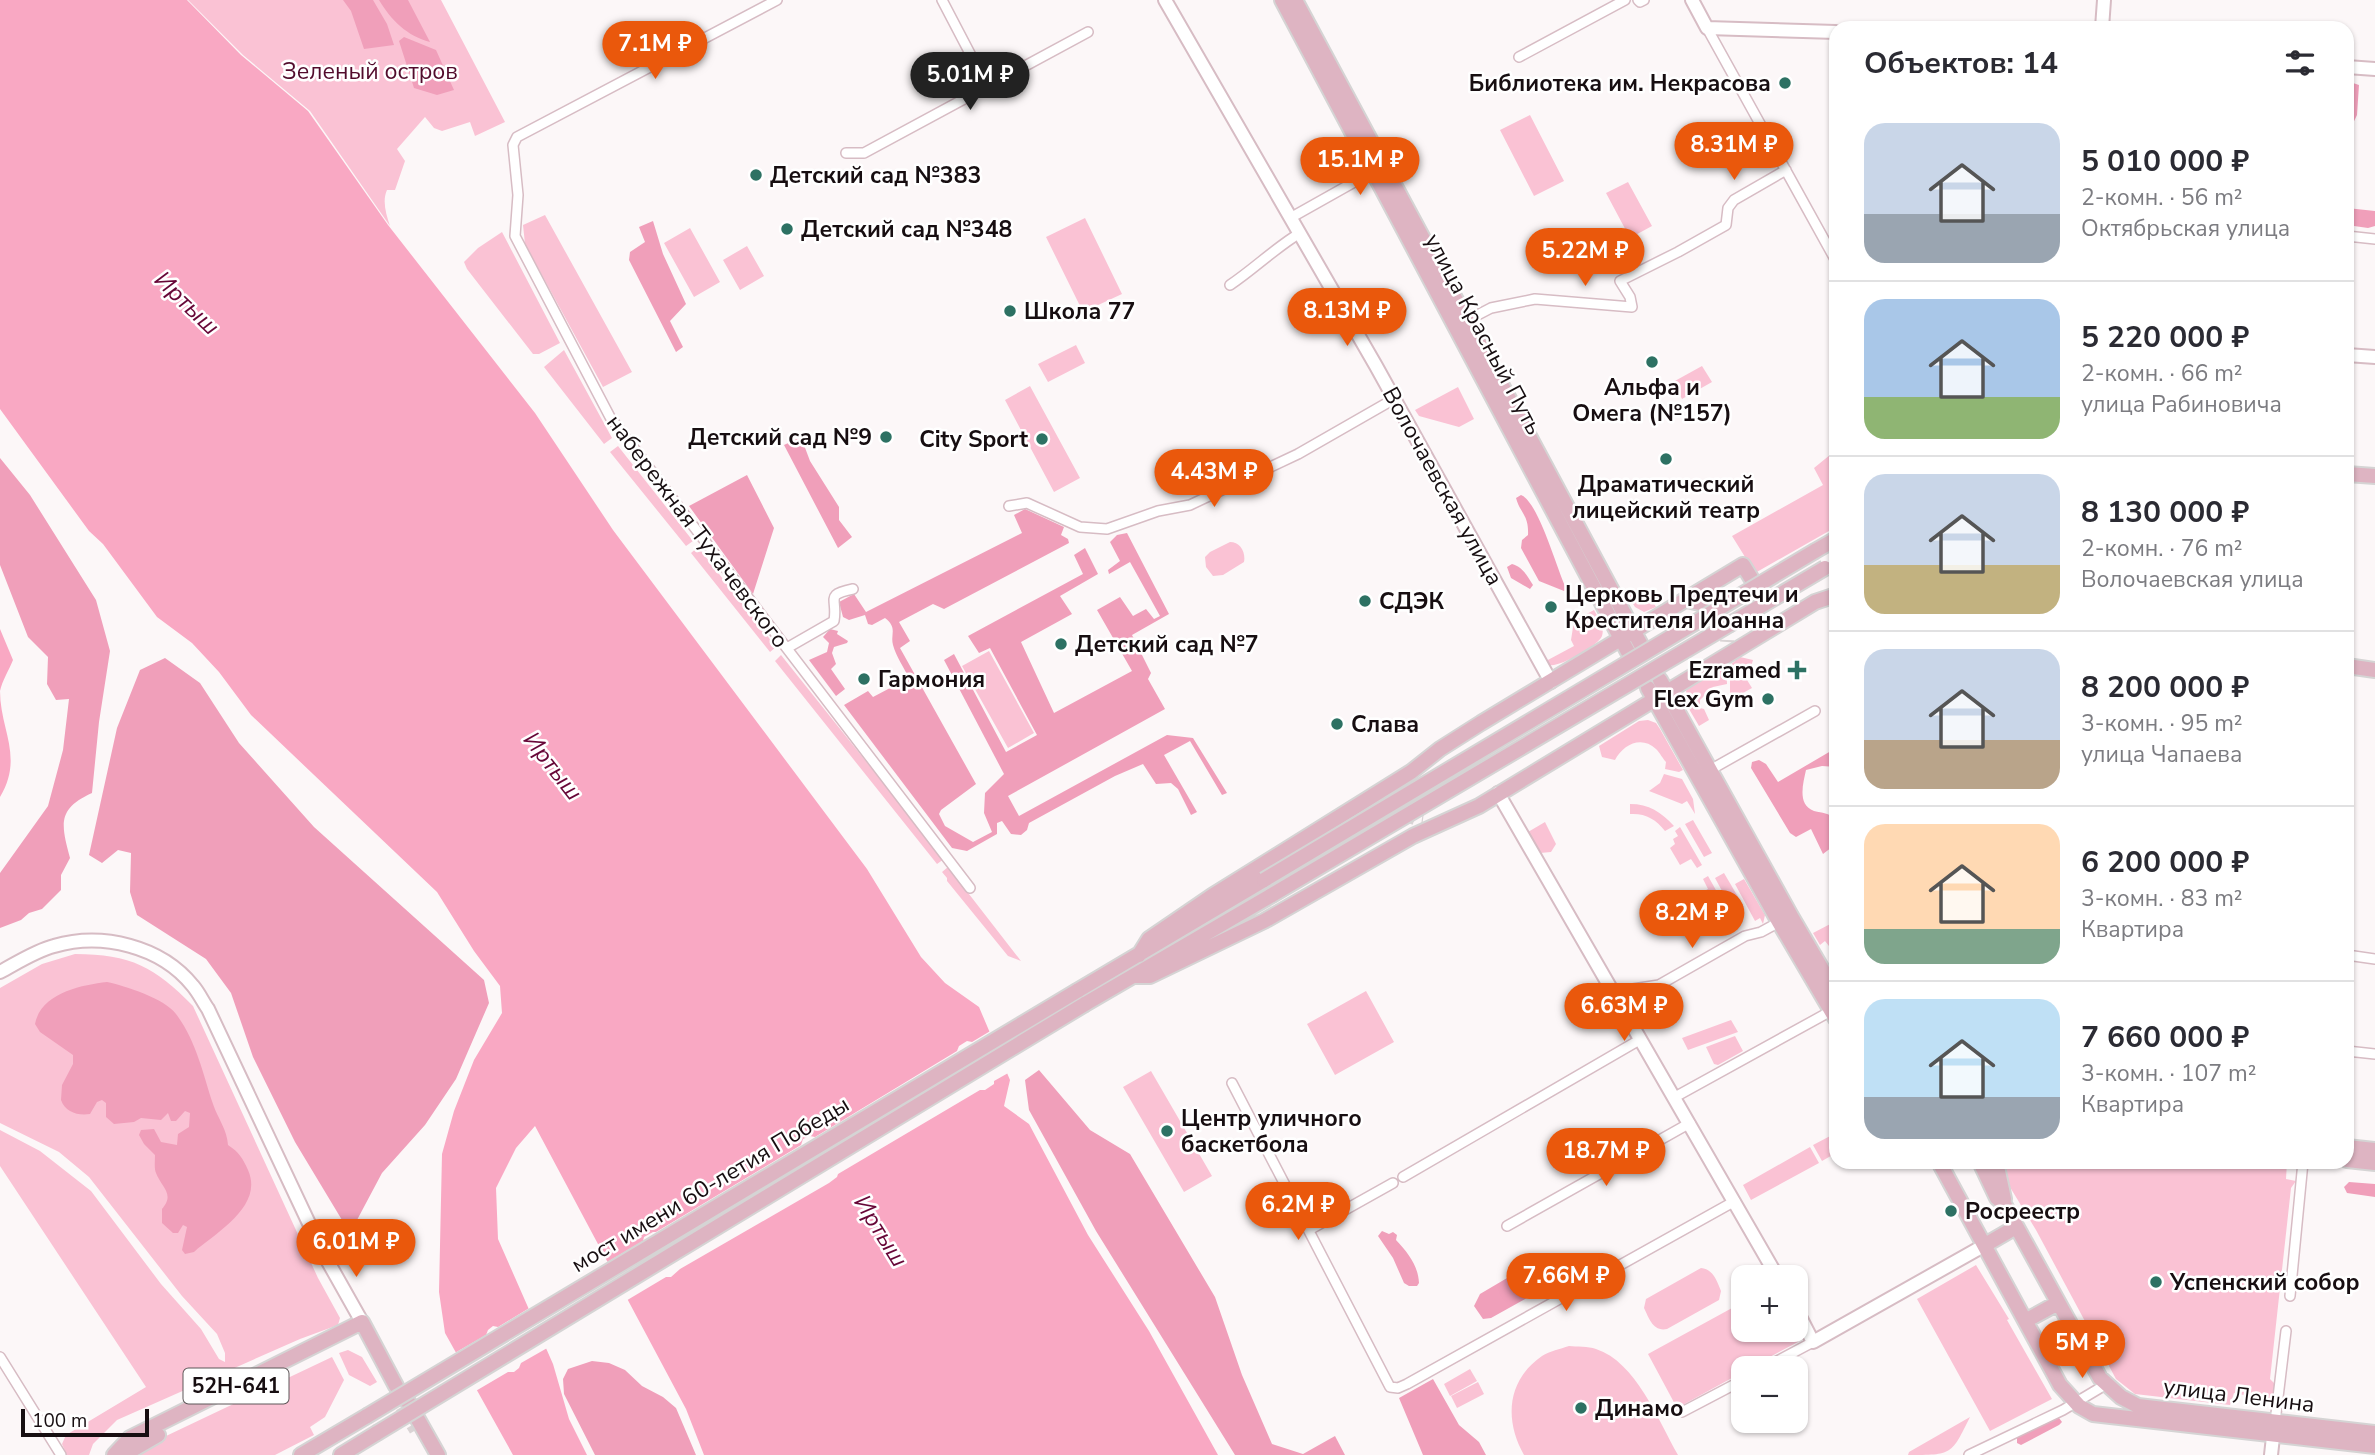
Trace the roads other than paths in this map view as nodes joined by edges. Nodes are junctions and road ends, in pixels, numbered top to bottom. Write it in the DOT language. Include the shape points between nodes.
graph roads {
  1 [pos="777,0"];
  2 [pos="942,0"];
  3 [pos="1165,0"];
  4 [pos="1282,0"];
  5 [pos="1295,0"];
  6 [pos="1625,0"];
  7 [pos="1692,0"];
  8 [pos="2104,0"];
  9 [pos="2102,21"];
  10 [pos="1707,28"];
  11 [pos="1088,32"];
  12 [pos="1829,32"];
  13 [pos="1519,57"];
  14 [pos="2354,68"];
  15 [pos="2375,69"];
  16 [pos="987,86"];
  17 [pos="846,153"];
  18 [pos="1377,168"];
  19 [pos="1786,170"];
  20 [pos="1292,217"];
  21 [pos="1300,233"];
  22 [pos="2354,237"];
  23 [pos="2375,239"];
  24 [pos="1829,248"];
  25 [pos="1230,285"];
  26 [pos="1466,321"];
  27 [pos="2354,356"];
  28 [pos="2375,357"];
  29 [pos="1395,400"];
  30 [pos="2354,474"];
  31 [pos="2375,476"];
  32 [pos="1009,506"];
  33 [pos="1829,543"];
  34 [pos="1829,566"];
  35 [pos="1747,572"];
  36 [pos="853,589"];
  37 [pos="1829,597"];
  38 [pos="1687,600"];
  39 [pos="1708,606"];
  40 [pos="1631,642"];
  41 [pos="1727,642"];
  42 [pos="787,648"];
  43 [pos="1719,660"];
  44 [pos="2354,667"];
  45 [pos="2375,670"];
  46 [pos="1551,682"];
  47 [pos="1658,690"];
  48 [pos="1815,711"];
  49 [pos="1710,770"];
  50 [pos="1411,772"];
  51 [pos="1400,790"];
  52 [pos="1498,793"];
  53 [pos="1457,816"];
  54 [pos="1423,820"];
  55 [pos="970,888"];
  56 [pos="1784,919"];
  57 [pos="1139,955"];
  58 [pos="2354,956"];
  59 [pos="2375,959"];
  60 [pos="0,972"];
  61 [pos="1136,976"];
  62 [pos="1829,983"];
  63 [pos="1618,998"];
  64 [pos="1829,1007"];
  65 [pos="1829,1017"];
  66 [pos="1640,1039"];
  67 [pos="2354,1052"];
  68 [pos="2375,1054"];
  69 [pos="1232,1083"];
  70 [pos="1675,1097"];
  71 [pos="1690,1123"];
  72 [pos="2354,1148"];
  73 [pos="2375,1150"];
  74 [pos="2354,1161"];
  75 [pos="2375,1163"];
  76 [pos="1944,1169"];
  77 [pos="1983,1169"];
  78 [pos="1998,1169"];
  79 [pos="2302,1169"];
  80 [pos="1403,1177"];
  81 [pos="1393,1183"];
  82 [pos="1735,1201"];
  83 [pos="2004,1204"];
  84 [pos="1507,1226"];
  85 [pos="2016,1227"];
  86 [pos="1309,1230"];
  87 [pos="1985,1245"];
  88 [pos="1771,1265"];
  89 [pos="2290,1296"];
  90 [pos="2058,1303"];
  91 [pos="2026,1320"];
  92 [pos="364,1326"];
  93 [pos="2286,1331"];
  94 [pos="1808,1332"];
  95 [pos="1813,1342"];
  96 [pos="1787,1356"];
  97 [pos="0,1357"];
  98 [pos="2105,1385"];
  99 [pos="1731,1386"];
  100 [pos="2074,1402"];
  101 [pos="1682,1412"];
  102 [pos="2274,1429"];
  103 [pos="416,1430"];
  104 [pos="2375,1433"];
  105 [pos="2375,1446"];
  106 [pos="61,1455"];
  107 [pos="114,1455"];
  108 [pos="127,1455"];
  109 [pos="301,1455"];
  110 [pos="341,1455"];
  111 [pos="428,1455"];
  112 [pos="438,1455"];
  113 [pos="1969,1455"];
  114 [pos="2271,1455"];
  1 -- 42 [label="street, набережная Тухачевского" via="517,137 513,145 518,195 515,236 610,417"];
  2 -- 16 [label="street"];
  3 -- 20 [label="street, Волочаевская улица"];
  4 -- 18 [label="main road, улица Красный Путь"];
  5 -- 18 [label="main road, улица Красный Путь"];
  6 -- 13 [label="street"];
  7 -- 10 [label="street"];
  8 -- 9 [label="street"];
  10 -- 12 [label="street"];
  10 -- 19 [label="street"];
  11 -- 16 [label="street"];
  14 -- 15 [label="street"];
  16 -- 17 [label="street" via="864,153"];
  18 -- 20 [label="street"];
  18 -- 26 [label="main road, улица Красный Путь"];
  18 -- 40 [label="main road, улица Красный Путь"];
  19 -- 24 [label="street"];
  19 -- 26 [label="street" via="1734,200 1726,225 1620,281 1632,307 1535,299 1491,308"];
  20 -- 21 [label="street, Волочаевская улица"];
  21 -- 25 [label="street"];
  21 -- 29 [label="street, Волочаевская улица"];
  22 -- 23 [label="street"];
  26 -- 40 [label="main road, улица Красный Путь"];
  27 -- 28 [label="street"];
  29 -- 32 [label="street" via="1298,454 1190,505 1107,529 1080,527 1027,503"];
  29 -- 46 [label="street, Волочаевская улица"];
  30 -- 31 [label="main road"];
  33 -- 57 [label="main road, мост имени 60-летия Победы, bridge"];
  34 -- 61 [label="main road, bridge"];
  35 -- 38 [label="main road"];
  36 -- 42 [label="street" via="834,596 834,621"];
  37 -- 43 [label="main road" via="1774,619"];
  38 -- 39 [label="main road"];
  38 -- 40 [label="main road"];
  40 -- 46 [label="main road"];
  41 -- 43 [label="main road"];
  42 -- 55 [label="street, набережная Тухачевского"];
  43 -- 47 [label="main road"];
  44 -- 45 [label="main road"];
  46 -- 50 [label="main road"];
  47 -- 49 [label="main road"];
  47 -- 52 [label="main road"];
  47 -- 56 [label="main road"];
  48 -- 49 [label="street"];
  49 -- 56 [label="main road"];
  50 -- 51 [label="main road"];
  50 -- 57 [label="main road" via="1149,939"];
  52 -- 53 [label="main road"];
  52 -- 63 [label="street"];
  53 -- 54 [label="main road"];
  53 -- 61 [label="main road" via="1264,921 1150,976"];
  56 -- 62 [label="main road"];
  56 -- 63 [label="street" via="1658,985 1633,989"];
  56 -- 64 [label="main road"];
  57 -- 109 [label="main road, мост имени 60-летия Победы, bridge"];
  58 -- 59 [label="street"];
  60 -- 92 [label="street" via="52,946 98,940 135,947 175,968 208,1009 322,1251"];
  61 -- 110 [label="main road, мост имени 60-летия Победы, bridge"];
  63 -- 66 [label="street"];
  65 -- 70 [label="street"];
  66 -- 70 [label="street"];
  66 -- 80 [label="street"];
  67 -- 68 [label="street"];
  69 -- 86 [label="street"];
  70 -- 71 [label="street"];
  71 -- 82 [label="street"];
  71 -- 84 [label="street"];
  72 -- 73 [label="main road"];
  74 -- 75 [label="main road"];
  76 -- 87 [label="main road"];
  77 -- 83 [label="main road"];
  78 -- 83 [label="main road"];
  79 -- 89 [label="street"];
  81 -- 86 [label="street"];
  82 -- 86 [label="street" via="1398,1388 1390,1387"];
  82 -- 88 [label="street"];
  83 -- 85 [label="main road"];
  85 -- 87 [label="main road"];
  85 -- 90 [label="main road"];
  87 -- 91 [label="main road"];
  87 -- 95 [label="street"];
  90 -- 91 [label="main road"];
  90 -- 98 [label="main road"];
  91 -- 100 [label="main road"];
  92 -- 107 [label="main road, 52Н-641" via="130,1438"];
  92 -- 108 [label="main road, 52Н-641"];
  92 -- 112 [label="main road"];
  93 -- 102 [label="street"];
  94 -- 95 [label="street"];
  95 -- 96 [label="street"];
  97 -- 106 [label="street"];
  98 -- 100 [label="street"];
  98 -- 102 [label="main road, улица Ленина" via="2138,1406"];
  99 -- 101 [label="street"];
  100 -- 102 [label="main road, улица Ленина" via="2093,1414 2136,1420"];
  100 -- 113 [label="street"];
  102 -- 104 [label="main road, улица Ленина"];
  102 -- 105 [label="main road, улица Ленина"];
  102 -- 114 [label="street"];
  103 -- 111 [label="main road"];
}
